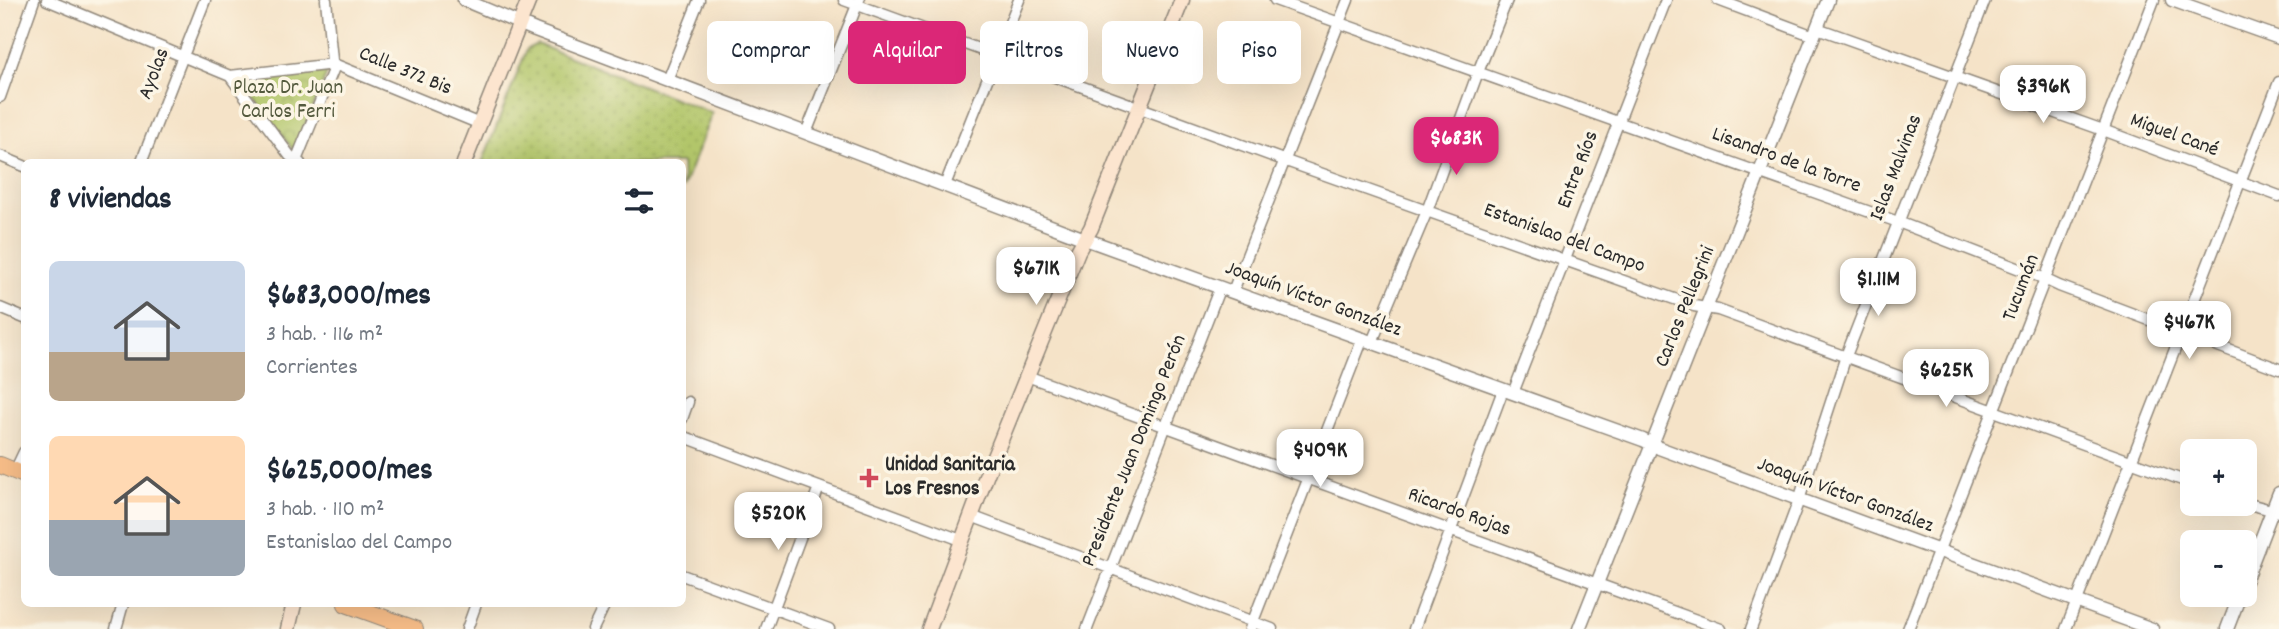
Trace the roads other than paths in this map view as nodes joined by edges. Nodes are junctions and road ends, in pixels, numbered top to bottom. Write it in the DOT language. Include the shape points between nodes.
graph roads {
  1 [pos="34,0"];
  2 [pos="47,0"];
  3 [pos="205,0"];
  4 [pos="326,0"];
  5 [pos="464,0"];
  6 [pos="529,0"];
  7 [pos="699,0"];
  8 [pos="844,0"];
  9 [pos="1019,0"];
  10 [pos="1182,0"];
  11 [pos="1276,0"];
  12 [pos="1349,0"];
  13 [pos="1507,0"];
  14 [pos="1666,0"];
  15 [pos="1718,0"];
  16 [pos="1828,0"];
  17 [pos="1985,0"];
  18 [pos="2154,0"];
  19 [pos="2172,0"];
  20 [pos="858,2"];
  21 [pos="1010,21"];
  22 [pos="1339,23"];
  23 [pos="520,24"];
  24 [pos="1816,32"];
  25 [pos="2279,38"];
  26 [pos="980,50"];
  27 [pos="183,57"];
  28 [pos="334,64"];
  29 [pos="1478,72"];
  30 [pos="230,76"];
  31 [pos="1953,77"];
  32 [pos="667,80"];
  33 [pos="2279,82"];
  34 [pos="985,84"];
  35 [pos="1073,84"];
  36 [pos="0,97"];
  37 [pos="1139,108"];
  38 [pos="1618,121"];
  39 [pos="480,124"];
  40 [pos="2104,130"];
  41 [pos="806,133"];
  42 [pos="0,156"];
  43 [pos="143,159"];
  44 [pos="295,159"];
  45 [pos="298,159"];
  46 [pos="466,159"];
  47 [pos="1286,161"];
  48 [pos="21,165"];
  49 [pos="1759,172"];
  50 [pos="2242,182"];
  51 [pos="945,185"];
  52 [pos="2279,196"];
  53 [pos="1427,211"];
  54 [pos="1898,222"];
  55 [pos="1085,239"];
  56 [pos="1565,259"];
  57 [pos="2047,279"];
  58 [pos="1227,289"];
  59 [pos="0,307"];
  60 [pos="1707,307"];
  61 [pos="21,317"];
  62 [pos="2183,332"];
  63 [pos="1367,340"];
  64 [pos="1846,356"];
  65 [pos="2279,369"];
  66 [pos="1027,376"];
  67 [pos="1508,391"];
  68 [pos="688,402"];
  69 [pos="686,408"];
  70 [pos="1995,410"];
  71 [pos="1166,426"];
  72 [pos="686,437"];
  73 [pos="1651,445"];
  74 [pos="2132,461"];
  75 [pos="1307,479"];
  76 [pos="2180,479"];
  77 [pos="819,486"];
  78 [pos="2279,493"];
  79 [pos="1799,500"];
  80 [pos="2257,506"];
  81 [pos="2276,511"];
  82 [pos="971,516"];
  83 [pos="1451,530"];
  84 [pos="961,540"];
  85 [pos="1938,550"];
  86 [pos="2257,553"];
  87 [pos="1109,568"];
  88 [pos="686,576"];
  89 [pos="1597,583"];
  90 [pos="2077,601"];
  91 [pos="122,607"];
  92 [pos="293,607"];
  93 [pos="354,607"];
  94 [pos="474,607"];
  95 [pos="604,607"];
  96 [pos="2235,607"];
  97 [pos="774,608"];
  98 [pos="1251,625"];
  99 [pos="116,629"];
  100 [pos="288,629"];
  101 [pos="415,629"];
  102 [pos="467,629"];
  103 [pos="593,629"];
  104 [pos="766,629"];
  105 [pos="828,629"];
  106 [pos="929,629"];
  107 [pos="1087,629"];
  108 [pos="1272,629"];
  109 [pos="1414,629"];
  110 [pos="1579,629"];
  111 [pos="1721,629"];
  112 [pos="1751,629"];
  113 [pos="1908,629"];
  114 [pos="2066,629"];
  115 [pos="2152,629"];
  116 [pos="2227,629"];
  1 -- 36 [label="street"];
  2 -- 27 [label="street"];
  3 -- 27 [label="street, Ayolas"];
  4 -- 28 [label="street"];
  5 -- 23 [label="street, Joaquín Víctor González"];
  6 -- 23 [label="main road"];
  7 -- 32 [label="street"];
  8 -- 20 [label="street, Estanislao del Campo"];
  9 -- 21 [label="street"];
  10 -- 37 [label="main road"];
  11 -- 22 [label="street, Lisandro de la Torre"];
  12 -- 22 [label="street, Presidente Juan Domingo Perón"];
  13 -- 29 [label="street"];
  14 -- 38 [label="street, Entre Ríos"];
  15 -- 24 [label="street, Miguel Cané"];
  16 -- 24 [label="street, Carlos Pellegrini"];
  17 -- 31 [label="street, Islas Malvinas"];
  18 -- 40 [label="street, Tucumán"];
  19 -- 25 [label="street"];
  20 -- 26 [label="street, Estanislao del Campo"];
  20 -- 41 [label="street"];
  22 -- 29 [label="street, Lisandro de la Torre"];
  22 -- 47 [label="street, Presidente Juan Domingo Perón"];
  23 -- 32 [label="street, Joaquín Víctor González"];
  23 -- 39 [label="main road"];
  24 -- 31 [label="street, Miguel Cané"];
  24 -- 49 [label="street, Carlos Pellegrini"];
  27 -- 30 [label="street"];
  27 -- 43 [label="street, Ayolas"];
  28 -- 30 [label="street, Calle 372 Bis"];
  28 -- 39 [label="street, Calle 372 Bis"];
  28 -- 45 [label="street"];
  29 -- 38 [label="street, Lisandro de la Torre"];
  29 -- 53 [label="street"];
  30 -- 44 [label="street"];
  31 -- 40 [label="street, Miguel Cané"];
  31 -- 54 [label="street, Islas Malvinas"];
  32 -- 41 [label="street, Joaquín Víctor González"];
  33 -- 50 [label="street"];
  34 -- 51 [label="street"];
  35 -- 37 [label="street, Estanislao del Campo"];
  37 -- 47 [label="street, Estanislao del Campo"];
  37 -- 55 [label="main road"];
  38 -- 49 [label="street, Lisandro de la Torre"];
  38 -- 56 [label="street, Entre Ríos"];
  39 -- 46 [label="main road"];
  40 -- 50 [label="street, Miguel Cané"];
  40 -- 57 [label="street, Tucumán"];
  41 -- 51 [label="street, Joaquín Víctor González"];
  42 -- 48 [label="street"];
  47 -- 53 [label="street, Estanislao del Campo"];
  47 -- 58 [label="street, Presidente Juan Domingo Perón"];
  49 -- 54 [label="street, Lisandro de la Torre"];
  49 -- 60 [label="street, Carlos Pellegrini"];
  50 -- 52 [label="street, Miguel Cané"];
  50 -- 62 [label="street"];
  51 -- 55 [label="street, Joaquín Víctor González"];
  53 -- 56 [label="street, Estanislao del Campo"];
  53 -- 63 [label="street"];
  54 -- 57 [label="street, Lisandro de la Torre"];
  54 -- 64 [label="street, Islas Malvinas"];
  55 -- 58 [label="street, Joaquín Víctor González"];
  55 -- 66 [label="main road"];
  56 -- 60 [label="street, Estanislao del Campo"];
  56 -- 67 [label="street, Entre Ríos"];
  57 -- 62 [label="street, Lisandro de la Torre"];
  57 -- 70 [label="street, Tucumán"];
  58 -- 63 [label="street, Joaquín Víctor González"];
  58 -- 71 [label="street, Presidente Juan Domingo Perón"];
  59 -- 61 [label="street"];
  60 -- 64 [label="street, Estanislao del Campo"];
  60 -- 73 [label="street, Carlos Pellegrini"];
  62 -- 65 [label="street, Lisandro de la Torre"];
  62 -- 74 [label="street"];
  63 -- 67 [label="street, Joaquín Víctor González"];
  63 -- 75 [label="street"];
  64 -- 70 [label="street, Estanislao del Campo"];
  64 -- 79 [label="street, Islas Malvinas"];
  66 -- 71 [label="street, Ricardo Rojas"];
  66 -- 82 [label="main road"];
  67 -- 73 [label="street, Joaquín Víctor González"];
  67 -- 83 [label="street, Entre Ríos"];
  68 -- 69 [label="street"];
  70 -- 74 [label="street, Estanislao del Campo"];
  70 -- 85 [label="street, Tucumán"];
  71 -- 75 [label="street, Ricardo Rojas"];
  71 -- 87 [label="street, Presidente Juan Domingo Perón"];
  72 -- 77 [label="street"];
  73 -- 79 [label="street, Joaquín Víctor González"];
  73 -- 89 [label="street, Carlos Pellegrini"];
  74 -- 76 [label="street, Estanislao del Campo"];
  74 -- 90 [label="street"];
  75 -- 83 [label="street, Ricardo Rojas"];
  75 -- 98 [label="street"];
  77 -- 84 [label="street"];
  77 -- 97 [label="street"];
  78 -- 81 [label="street"];
  79 -- 85 [label="street, Joaquín Víctor González"];
  79 -- 112 [label="street, Islas Malvinas"];
  80 -- 81 [label="street"];
  81 -- 86 [label="street"];
  82 -- 84 [label="main road"];
  82 -- 87 [label="street"];
  83 -- 89 [label="street, Ricardo Rojas"];
  83 -- 109 [label="street, Entre Ríos"];
  84 -- 106 [label="main road"];
  85 -- 90 [label="street, Joaquín Víctor González"];
  85 -- 113 [label="street, Tucumán"];
  87 -- 98 [label="street"];
  87 -- 107 [label="street, Presidente Juan Domingo Perón"];
  88 -- 97 [label="street"];
  89 -- 110 [label="street, Carlos Pellegrini"];
  89 -- 111 [label="street, Ricardo Rojas"];
  90 -- 114 [label="street"];
  90 -- 115 [label="street, Joaquín Víctor González"];
  91 -- 99 [label="street"];
  92 -- 100 [label="main road"];
  93 -- 101 [label="main road"];
  94 -- 102 [label="street"];
  95 -- 103 [label="street"];
  96 -- 116 [label="street"];
  97 -- 104 [label="street"];
  97 -- 105 [label="street"];
  98 -- 108 [label="street"];
}
